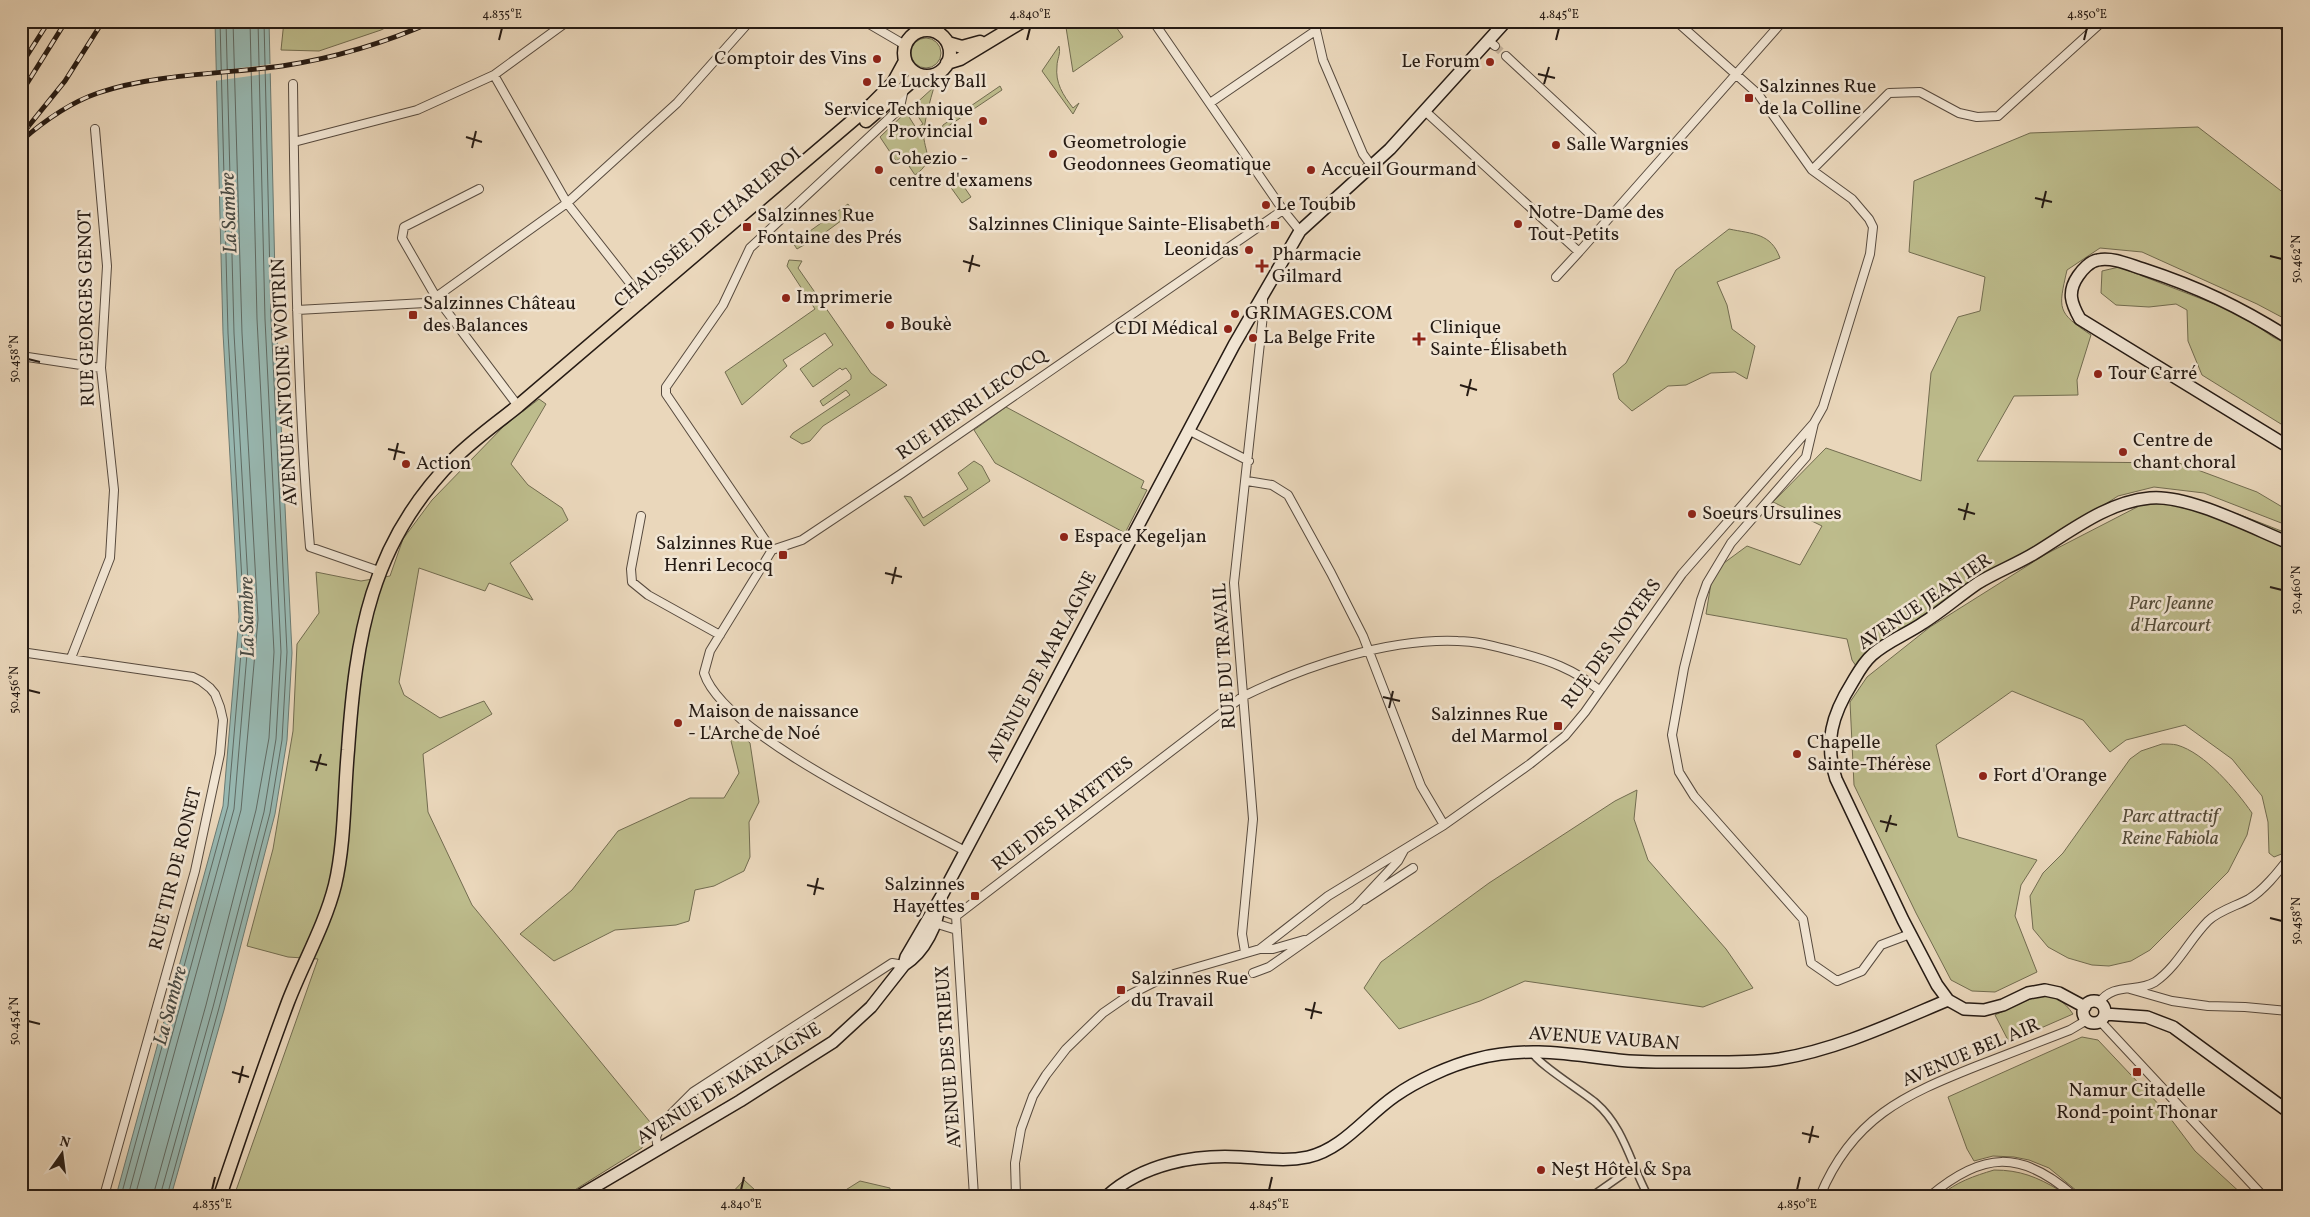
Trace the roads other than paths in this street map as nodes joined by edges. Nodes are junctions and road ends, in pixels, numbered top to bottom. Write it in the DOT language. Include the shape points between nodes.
graph roads {
  1 [pos="568,21"];
  2 [pos="750,21"];
  3 [pos="864,21"];
  4 [pos="1024,21"];
  5 [pos="1153,21"];
  6 [pos="1314,21"];
  7 [pos="1506,21"];
  8 [pos="1676,21"];
  9 [pos="1784,21"];
  10 [pos="2103,21"];
  11 [pos="2282,21"];
  12 [pos="921,26"];
  13 [pos="2289,28"];
  14 [pos="1315,31"];
  15 [pos="941,33"];
  16 [pos="994,37"];
  17 [pos="905,45"];
  18 [pos="1506,56"];
  19 [pos="905,62"];
  20 [pos="947,63"];
  21 [pos="494,75"];
  22 [pos="919,75"];
  23 [pos="1737,76"];
  24 [pos="293,84"];
  25 [pos="904,89"];
  26 [pos="1210,103"];
  27 [pos="1425,111"];
  28 [pos="95,129"];
  29 [pos="1592,136"];
  30 [pos="294,142"];
  31 [pos="1371,165"];
  32 [pos="1812,170"];
  33 [pos="479,189"];
  34 [pos="566,203"];
  35 [pos="1283,210"];
  36 [pos="1300,231"];
  37 [pos="1579,252"];
  38 [pos="1556,277"];
  39 [pos="436,297"];
  40 [pos="1263,298"];
  41 [pos="645,301"];
  42 [pos="297,310"];
  43 [pos="2289,338"];
  44 [pos="21,356"];
  45 [pos="101,368"];
  46 [pos="518,406"];
  47 [pos="1814,423"];
  48 [pos="1188,430"];
  49 [pos="2289,447"];
  50 [pos="1249,461"];
  51 [pos="1246,481"];
  52 [pos="641,516"];
  53 [pos="2289,543"];
  54 [pos="772,550"];
  55 [pos="379,571"];
  56 [pos="720,635"];
  57 [pos="21,652"];
  58 [pos="1369,652"];
  59 [pos="71,658"];
  60 [pos="1599,690"];
  61 [pos="1242,697"];
  62 [pos="1444,825"];
  63 [pos="1405,848"];
  64 [pos="965,851"];
  65 [pos="2289,858"];
  66 [pos="1413,868"];
  67 [pos="1356,906"];
  68 [pos="936,909"];
  69 [pos="956,916"];
  70 [pos="935,923"];
  71 [pos="957,930"];
  72 [pos="1910,934"];
  73 [pos="1308,940"];
  74 [pos="1260,948"];
  75 [pos="1245,952"];
  76 [pos="904,964"];
  77 [pos="1253,973"];
  78 [pos="2126,988"];
  79 [pos="1948,1000"];
  80 [pos="2099,1003"];
  81 [pos="2085,1007"];
  82 [pos="2289,1011"];
  83 [pos="2102,1018"];
  84 [pos="2087,1020"];
  85 [pos="1531,1050"];
  86 [pos="2289,1112"];
  87 [pos="658,1149"];
  88 [pos="1635,1166"];
  89 [pos="1110,1194"];
  90 [pos="104,1196"];
  91 [pos="220,1196"];
  92 [pos="579,1196"];
  93 [pos="974,1196"];
  94 [pos="1016,1196"];
  95 [pos="1592,1196"];
  96 [pos="1648,1196"];
  97 [pos="1820,1196"];
  98 [pos="1930,1196"];
  99 [pos="2074,1196"];
  100 [pos="2263,1196"];
  1 -- 21 [label="street"];
  2 -- 34 [label="street" via="676,104"];
  3 -- 17 [label="street"];
  4 -- 16 [label="main road"];
  5 -- 26 [label="street"];
  6 -- 14 [label="street"];
  7 -- 27 [label="main road, AVENUE DE MARLAGNE" via="1492,43"];
  8 -- 23 [label="street"];
  9 -- 23 [label="street"];
  10 -- 32 [label="street" via="1998,116 1977,118 1959,113 1920,92 1888,93"];
  11 -- 13 [label="main road"];
  12 -- 15 [label="main road"];
  12 -- 17 [label="main road"];
  14 -- 26 [label="street"];
  14 -- 31 [label="street" via="1323,60 1363,154"];
  15 -- 16 [label="main road" via="962,47"];
  15 -- 20 [label="main road" via="949,57"];
  16 -- 20 [label="main road" via="960,59"];
  17 -- 19 [label="main road"];
  18 -- 29 [label="street"];
  19 -- 22 [label="main road"];
  19 -- 41 [label="main road, CHAUSSÉE DE CHARLEROI" via="893,83 878,99"];
  20 -- 22 [label="main road" via="931,76"];
  21 -- 30 [label="street" via="417,110"];
  21 -- 34 [label="street"];
  22 -- 25 [label="main road, CHAUSSÉE DE CHARLEROI"];
  23 -- 32 [label="street" via="1758,94"];
  23 -- 37 [label="street"];
  24 -- 30 [label="street, AVENUE ANTOINE WOITRIN"];
  25 -- 41 [label="main road, CHAUSSÉE DE CHARLEROI"];
  25 -- 54 [label="street" via="896,112 750,248 723,305 666,387 666,394"];
  26 -- 35 [label="street"];
  27 -- 31 [label="main road, AVENUE DE MARLAGNE"];
  27 -- 37 [label="street"];
  28 -- 45 [label="street, RUE GEORGES GENOT" via="107,266"];
  30 -- 42 [label="street, AVENUE ANTOINE WOITRIN"];
  31 -- 36 [label="main road, AVENUE DE MARLAGNE"];
  32 -- 47 [label="street" via="1852,199 1869,219 1873,234 1870,254 1823,407"];
  33 -- 39 [label="street" via="404,227 402,238"];
  34 -- 39 [label="street"];
  34 -- 41 [label="street"];
  35 -- 36 [label="street"];
  35 -- 54 [label="street, RUE HENRI LECOCQ" via="802,540"];
  36 -- 40 [label="main road, AVENUE DE MARLAGNE"];
  37 -- 38 [label="street"];
  39 -- 42 [label="street" via="425,303"];
  39 -- 46 [label="street"];
  40 -- 48 [label="main road, AVENUE DE MARLAGNE"];
  40 -- 50 [label="street, RUE DU TRAVAIL"];
  41 -- 46 [label="main road, CHAUSSÉE DE CHARLEROI"];
  42 -- 55 [label="street, AVENUE ANTOINE WOITRIN" via="310,547"];
  43 -- 49 [label="main road" via="2210,292 2115,260 2098,260 2087,266 2075,280 2070,294 2080,318"];
  44 -- 45 [label="street"];
  45 -- 59 [label="street, RUE GEORGES GENOT" via="114,490 110,558"];
  46 -- 55 [label="main road, CHAUSSÉE DE CHARLEROI" via="470,444 436,479 406,519"];
  47 -- 60 [label="street, RUE DES NOYERS" via="1682,574"];
  47 -- 72 [label="street" via="1806,456 1731,543 1707,583 1684,668 1672,734 1679,772 1694,796 1803,919 1811,963 1837,981 1862,971 1881,946"];
  48 -- 50 [label="street"];
  48 -- 64 [label="main road, AVENUE DE MARLAGNE"];
  50 -- 51 [label="street, RUE DU TRAVAIL"];
  51 -- 58 [label="street" via="1272,485 1288,495"];
  51 -- 61 [label="street, RUE DU TRAVAIL" via="1234,583"];
  52 -- 56 [label="street" via="631,569 632,582"];
  53 -- 72 [label="main road, AVENUE JEAN IER" via="2170,497 2128,502 2083,523 1980,582 1924,623 1872,654 1860,669 1832,722 1832,766 1850,811"];
  54 -- 56 [label="street"];
  55 -- 91 [label="main road, CHAUSSÉE DE CHARLEROI" via="356,660 335,883"];
  56 -- 64 [label="street" via="710,651 704,673 714,693 764,738 803,763"];
  57 -- 59 [label="street, RUE TIR DE RONET"];
  58 -- 60 [label="street, RUE DES HAYETTES" via="1412,643 1484,643 1553,661"];
  58 -- 61 [label="street, RUE DES HAYETTES" via="1279,679"];
  58 -- 62 [label="street" via="1422,786"];
  59 -- 90 [label="street, RUE TIR DE RONET" via="193,677 215,694 223,720 220,754 195,871"];
  60 -- 62 [label="street, RUE DES NOYERS" via="1565,736"];
  61 -- 69 [label="street, RUE DES HAYETTES"];
  61 -- 75 [label="street, RUE DU TRAVAIL" via="1253,819 1242,934"];
  62 -- 63 [label="street, RUE DES NOYERS"];
  63 -- 67 [label="street, RUE DES NOYERS" via="1398,861"];
  63 -- 74 [label="street, RUE DES NOYERS" via="1328,896"];
  64 -- 68 [label="main road, AVENUE DE MARLAGNE"];
  65 -- 78 [label="street" via="2250,898 2209,920 2178,961 2154,983"];
  66 -- 67 [label="street, RUE DES NOYERS"];
  67 -- 73 [label="street, RUE DES NOYERS"];
  68 -- 69 [label="street"];
  68 -- 70 [label="main road, AVENUE DE MARLAGNE"];
  68 -- 76 [label="main road, AVENUE DE MARLAGNE"];
  69 -- 71 [label="street, AVENUE DES TRIEUX"];
  70 -- 71 [label="street"];
  70 -- 76 [label="main road, AVENUE DE MARLAGNE" via="916,954"];
  71 -- 93 [label="street, AVENUE DES TRIEUX"];
  72 -- 79 [label="main road, AVENUE JEAN IER"];
  73 -- 74 [label="street, RUE DES NOYERS" via="1273,950"];
  73 -- 77 [label="street, RUE DES NOYERS" via="1269,967"];
  74 -- 75 [label="street, RUE DES NOYERS"];
  75 -- 94 [label="street, RUE DES NOYERS" via="1167,976 1130,995 1102,1013 1066,1049 1046,1075 1020,1129 1015,1163"];
  76 -- 87 [label="main road, AVENUE DE MARLAGNE" via="871,1007 833,1042 740,1102"];
  76 -- 87 [label="street" via="892,963 694,1092 662,1123 656,1136"];
  78 -- 80 [label="street" via="2109,992"];
  78 -- 82 [label="street" via="2172,1001"];
  79 -- 81 [label="main road" via="1964,1009 1984,1010 2045,990 2059,993"];
  79 -- 85 [label="main road, AVENUE VAUBAN" via="1852,1040 1779,1059 1700,1062 1620,1060"];
  80 -- 81 [label="main road" via="2092,1002"];
  80 -- 83 [label="main road" via="2104,1008"];
  81 -- 84 [label="main road"];
  83 -- 84 [label="main road" via="2093,1023"];
  83 -- 86 [label="main road" via="2147,1017 2173,1026"];
  83 -- 100 [label="street"];
  84 -- 97 [label="street, AVENUE BEL AIR" via="2070,1030 1926,1086 1899,1101 1854,1140 1835,1166"];
  85 -- 88 [label="street" via="1538,1061 1605,1112 1617,1128"];
  85 -- 89 [label="main road, AVENUE VAUBAN" via="1474,1059 1442,1071 1396,1095 1336,1146 1320,1154 1282,1161 1231,1157 1187,1160 1146,1171"];
  87 -- 92 [label="main road, AVENUE DE MARLAGNE"];
  88 -- 95 [label="street"];
  88 -- 96 [label="street"];
  98 -- 99 [label="street" via="1954,1176 1984,1164 2000,1162 2038,1170"];
}
